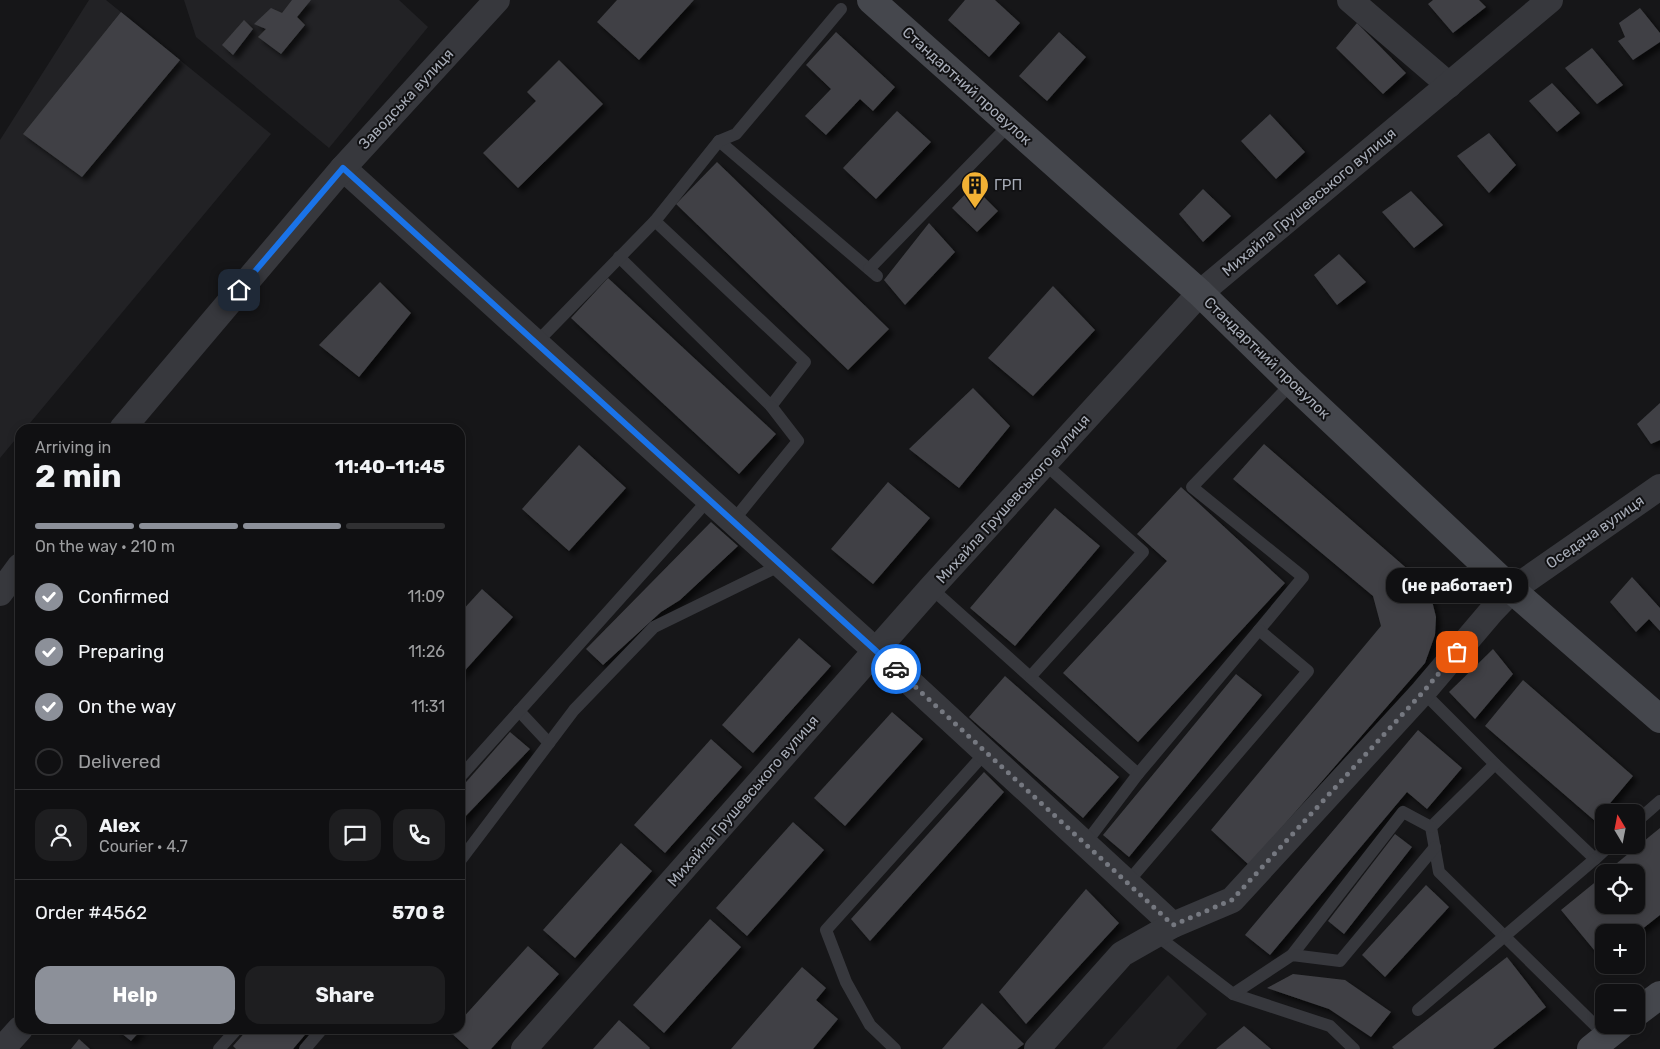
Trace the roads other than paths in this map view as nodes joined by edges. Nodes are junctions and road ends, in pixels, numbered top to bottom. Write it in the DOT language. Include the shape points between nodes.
graph roads {
  1 [pos="497,0"];
  2 [pos="871,0"];
  3 [pos="1350,0"];
  4 [pos="1550,0"];
  5 [pos="841,9"];
  6 [pos="1449,85"];
  7 [pos="1010,124"];
  8 [pos="719,141"];
  9 [pos="343,168"];
  10 [pos="655,221"];
  11 [pos="619,257"];
  12 [pos="1200,293"];
  13 [pos="536,343"];
  14 [pos="1292,382"];
  15 [pos="770,406"];
  16 [pos="126,424"];
  17 [pos="1045,464"];
  18 [pos="1660,487"];
  19 [pos="709,499"];
  20 [pos="733,521"];
  21 [pos="781,565"];
  22 [pos="15,573"];
  23 [pos="931,588"];
  24 [pos="1512,590"];
  25 [pos="0,593"];
  26 [pos="1259,630"];
  27 [pos="876,651"];
  28 [pos="1030,676"];
  29 [pos="1423,692"];
  30 [pos="519,711"];
  31 [pos="1660,719"];
  32 [pos="549,743"];
  33 [pos="986,752"];
  34 [pos="1495,764"];
  35 [pos="465,772"];
  36 [pos="1138,774"];
  37 [pos="1660,801"];
  38 [pos="1645,814"];
  39 [pos="1431,827"];
  40 [pos="1085,844"];
  41 [pos="1435,847"];
  42 [pos="465,854"];
  43 [pos="1600,854"];
  44 [pos="1595,859"];
  45 [pos="1127,883"];
  46 [pos="1164,930"];
  47 [pos="1504,937"];
  48 [pos="1292,955"];
  49 [pos="1233,994"];
  50 [pos="1660,995"];
  51 [pos="1645,1006"];
  52 [pos="1418,1010"];
  53 [pos="15,1034"];
  54 [pos="232,1034"];
  55 [pos="318,1034"];
  56 [pos="1606,1037"];
  57 [pos="2,1049"];
  58 [pos="219,1049"];
  59 [pos="305,1049"];
  60 [pos="524,1049"];
  61 [pos="895,1049"];
  62 [pos="1037,1049"];
  63 [pos="1354,1049"];
  1 -- 9 [label="street, Заводська вулиця"];
  2 -- 7 [label="street, Стандартний провулок"];
  3 -- 6 [label="street"];
  4 -- 6 [label="street, Михайла Грушевського вулиця"];
  5 -- 8 [label="lane" via="736,134"];
  6 -- 12 [label="street, Михайла Грушевського вулиця"];
  7 -- 8 [label="lane" via="873,272"];
  7 -- 12 [label="street, Стандартний провулок"];
  8 -- 10 [label="lane"];
  9 -- 13 [label="street"];
  9 -- 16 [label="street, Заводська вулиця"];
  10 -- 11 [label="lane"];
  10 -- 15 [label="lane" via="804,362"];
  11 -- 13 [label="lane"];
  11 -- 15 [label="lane"];
  12 -- 14 [label="street, Стандартний провулок"];
  12 -- 17 [label="street, Михайла Грушевського вулиця"];
  13 -- 19 [label="street"];
  14 -- 24 [label="street, Стандартний провулок"];
  14 -- 26 [label="lane" via="1192,487 1302,577"];
  15 -- 20 [label="lane" via="798,441"];
  17 -- 23 [label="street, Михайла Грушевського вулиця"];
  17 -- 28 [label="lane" via="1143,552"];
  18 -- 24 [label="street, Оседача вулиця"];
  19 -- 20 [label="street"];
  19 -- 30 [label="lane"];
  20 -- 21 [label="street"];
  21 -- 27 [label="street"];
  21 -- 32 [label="lane" via="654,627 574,710"];
  22 -- 25 [label="street"];
  23 -- 27 [label="street, Михайла Грушевського вулиця"];
  23 -- 28 [label="lane"];
  24 -- 29 [label="street, Оседача вулиця"];
  24 -- 31 [label="street, Стандартний провулок"];
  26 -- 36 [label="lane"];
  26 -- 45 [label="lane" via="1308,671"];
  27 -- 33 [label="street"];
  27 -- 60 [label="street, Михайла Грушевського вулиця"];
  28 -- 36 [label="lane"];
  29 -- 34 [label="lane"];
  29 -- 46 [label="street, Оседача вулиця" via="1232,900"];
  30 -- 32 [label="lane"];
  30 -- 35 [label="lane"];
  32 -- 42 [label="lane"];
  33 -- 40 [label="street"];
  33 -- 61 [label="lane" via="826,930 846,982 870,1025"];
  34 -- 39 [label="lane"];
  34 -- 44 [label="lane"];
  36 -- 40 [label="lane"];
  37 -- 38 [label="lane"];
  39 -- 41 [label="lane"];
  39 -- 48 [label="lane" via="1403,812"];
  40 -- 45 [label="street"];
  41 -- 47 [label="lane" via="1439,872"];
  41 -- 48 [label="lane" via="1340,961"];
  43 -- 44 [label="lane"];
  44 -- 47 [label="lane"];
  45 -- 46 [label="street"];
  46 -- 49 [label="lane"];
  46 -- 62 [label="street, Оседача вулиця" via="1122,954"];
  47 -- 52 [label="lane"];
  47 -- 56 [label="lane"];
  48 -- 49 [label="lane"];
  49 -- 63 [label="lane" via="1330,1026"];
  50 -- 51 [label="street"];
  53 -- 57 [label="street"];
  54 -- 58 [label="lane"];
  55 -- 59 [label="lane"];
}
